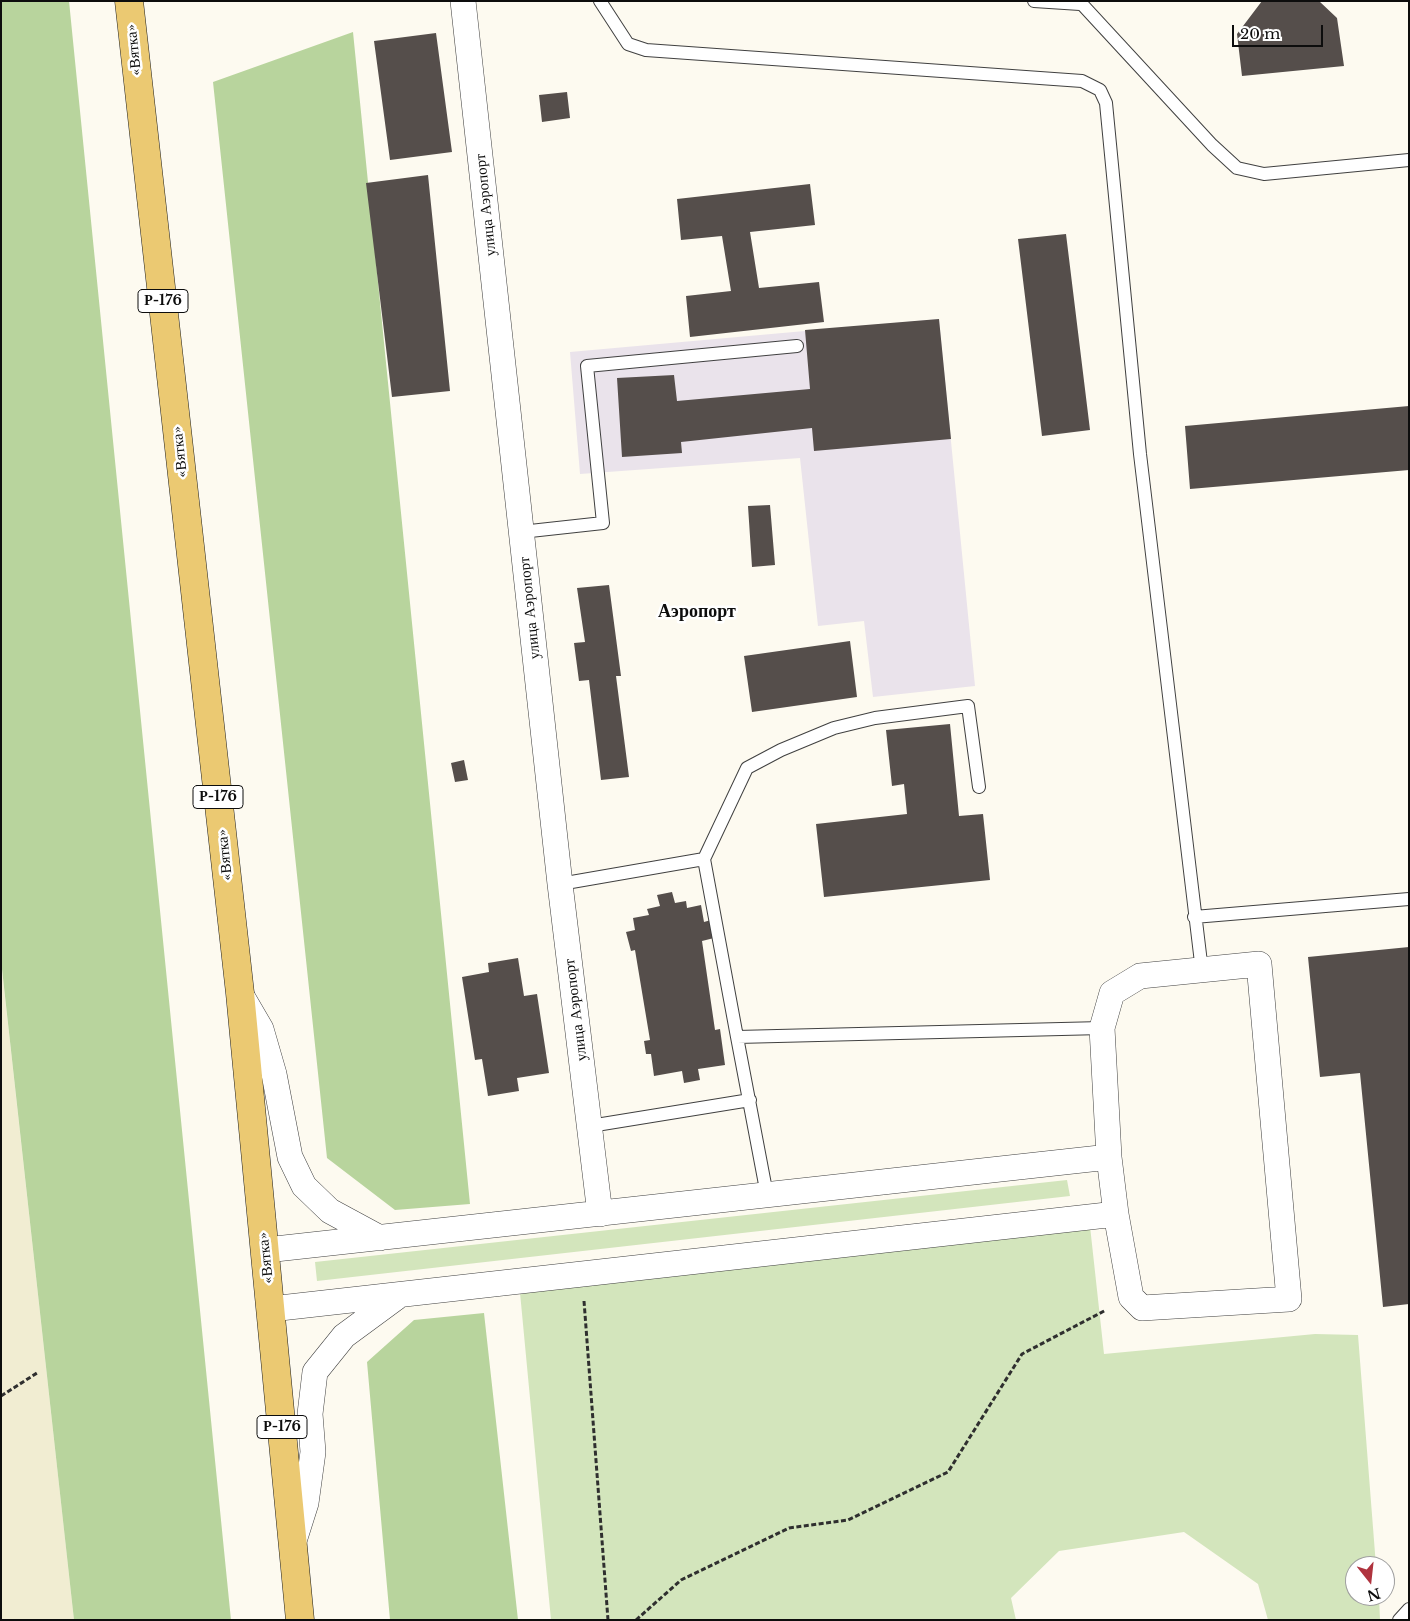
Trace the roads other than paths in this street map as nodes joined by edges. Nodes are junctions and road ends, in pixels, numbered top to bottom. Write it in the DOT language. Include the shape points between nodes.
graph roads {
  1 [pos="129,1"];
  2 [pos="463,1"];
  3 [pos="600,1"];
  4 [pos="1034,1"];
  5 [pos="1080,3"];
  6 [pos="1409,160"];
  7 [pos="797,346"];
  8 [pos="522,532"];
  9 [pos="979,787"];
  10 [pos="704,859"];
  11 [pos="560,884"];
  12 [pos="1409,899"];
  13 [pos="1194,917"];
  14 [pos="1202,971"];
  15 [pos="240,992"];
  16 [pos="1102,1028"];
  17 [pos="737,1037"];
  18 [pos="750,1100"];
  19 [pos="590,1126"];
  20 [pos="1109,1158"];
  21 [pos="767,1195"];
  22 [pos="600,1214"];
  23 [pos="1116,1214"];
  24 [pos="380,1238"];
  25 [pos="266,1250"];
  26 [pos="400,1295"];
  27 [pos="271,1309"];
  28 [pos="293,1545"];
  29 [pos="1409,1610"];
  30 [pos="300,1620"];
  31 [pos="1399,1620"];
  1 -- 15 [label="main road, «Вятка» / Р-176"];
  2 -- 8 [label="street, улица Аэропорт"];
  3 -- 13 [label="lane" via="628,44 646,50 1082,81 1100,90 1106,103 1140,454"];
  4 -- 5 [label="lane"];
  5 -- 6 [label="lane" via="1237,168 1264,174"];
  7 -- 8 [label="lane" via="587,366 603,523"];
  8 -- 11 [label="street, улица Аэропорт"];
  9 -- 10 [label="lane" via="968,706 875,718 834,728 747,768"];
  10 -- 11 [label="lane"];
  10 -- 17 [label="lane"];
  11 -- 19 [label="street, улица Аэропорт"];
  12 -- 13 [label="lane"];
  13 -- 14 [label="lane"];
  14 -- 16 [label="street" via="1140,976 1112,993"];
  14 -- 23 [label="street" via="1259,964 1289,1299 1142,1308 1131,1297"];
  15 -- 24 [label="street" via="261,1029 274,1074 290,1157 304,1186 330,1211"];
  15 -- 25 [label="main road, «Вятка» / Р-176"];
  16 -- 17 [label="lane"];
  16 -- 20 [label="street"];
  17 -- 18 [label="lane"];
  18 -- 19 [label="lane"];
  18 -- 21 [label="lane"];
  19 -- 22 [label="street, улица Аэропорт"];
  20 -- 21 [label="street"];
  20 -- 23 [label="street"];
  21 -- 22 [label="street"];
  22 -- 24 [label="street"];
  23 -- 26 [label="street"];
  24 -- 25 [label="street"];
  25 -- 27 [label="main road, «Вятка» / Р-176"];
  26 -- 27 [label="street"];
  26 -- 28 [label="street" via="344,1336 315,1372 310,1414 313,1452 308,1494"];
  27 -- 28 [label="main road, «Вятка» / Р-176"];
  28 -- 30 [label="main road, «Вятка» / Р-176"];
  29 -- 31 [label="lane"];
}
